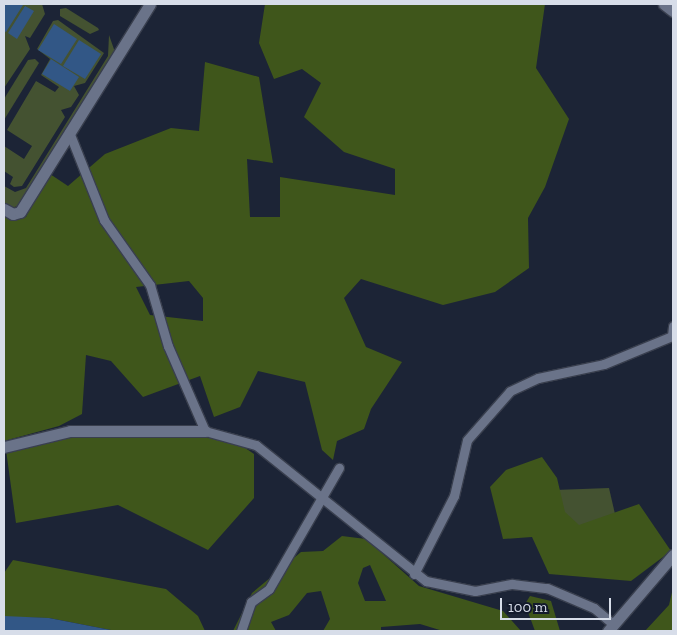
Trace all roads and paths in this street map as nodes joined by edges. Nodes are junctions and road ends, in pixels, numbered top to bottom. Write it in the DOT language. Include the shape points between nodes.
graph roads {
  1 [pos="150,4"];
  2 [pos="664,4"];
  3 [pos="673,11"];
  4 [pos="69,132"];
  5 [pos="4,209"];
  6 [pos="673,326"];
  7 [pos="673,336"];
  8 [pos="205,432"];
  9 [pos="4,447"];
  10 [pos="339,468"];
  11 [pos="325,498"];
  12 [pos="673,555"];
  13 [pos="414,574"];
  14 [pos="611,628"];
  15 [pos="241,631"];
  1 -- 4 [label="street"];
  2 -- 3 [label="street"];
  4 -- 5 [label="street" via="20,212 13,214"];
  4 -- 8 [label="street" via="104,220 150,285 168,346"];
  6 -- 7 [label="street"];
  7 -- 13 [label="street" via="604,364 538,378 510,392 467,440 454,496"];
  8 -- 9 [label="street" via="70,431"];
  8 -- 11 [label="street" via="256,445"];
  10 -- 11 [label="street"];
  11 -- 13 [label="street"];
  11 -- 15 [label="street" via="269,589 251,602"];
  12 -- 14 [label="street"];
  13 -- 14 [label="street" via="475,591 512,584 547,588 594,608"];
}
